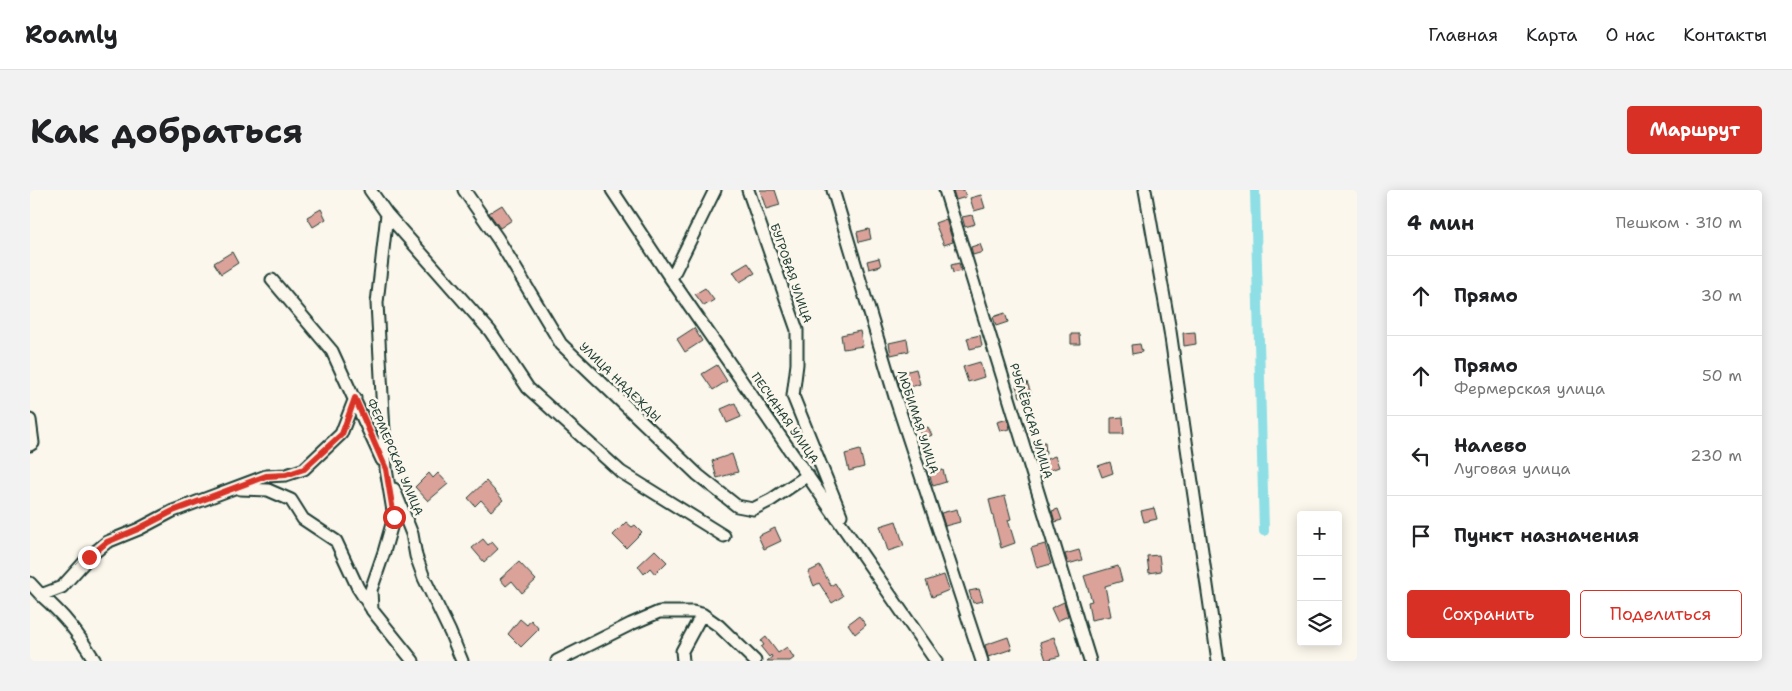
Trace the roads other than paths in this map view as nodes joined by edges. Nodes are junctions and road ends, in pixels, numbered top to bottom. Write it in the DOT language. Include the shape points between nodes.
graph roads {
  1 [pos="370,190"];
  2 [pos="464,190"];
  3 [pos="612,190"];
  4 [pos="715,190"];
  5 [pos="748,190"];
  6 [pos="833,190"];
  7 [pos="945,190"];
  8 [pos="1145,190"];
  9 [pos="388,214"];
  10 [pos="670,279"];
  11 [pos="272,280"];
  12 [pos="355,398"];
  13 [pos="30,420"];
  14 [pos="30,445"];
  15 [pos="386,469"];
  16 [pos="808,475"];
  17 [pos="233,489"];
  18 [pos="850,535"];
  19 [pos="724,536"];
  20 [pos="30,583"];
  21 [pos="41,595"];
  22 [pos="372,610"];
  23 [pos="702,614"];
  24 [pos="94,661"];
  25 [pos="414,661"];
  26 [pos="462,661"];
  27 [pos="557,661"];
  28 [pos="683,661"];
  29 [pos="755,661"];
  30 [pos="936,661"];
  31 [pos="982,661"];
  32 [pos="1090,661"];
  33 [pos="1218,661"];
  1 -- 9 [label="street"];
  2 -- 16 [label="street, УЛИЦА НАДЕЖДЫ" via="498,239 561,344 698,475 737,506 753,509"];
  3 -- 10 [label="street, ПЕСЧАНАЯ УЛИЦА"];
  4 -- 10 [label="street"];
  5 -- 18 [label="street, БУГРОВАЯ УЛИЦА" via="797,330 793,396"];
  6 -- 31 [label="street, ЛЮБИМАЯ УЛИЦА" via="896,400"];
  7 -- 32 [label="street, РУБЛЁВСКАЯ УЛИЦА"];
  8 -- 33 [label="street" via="1170,331"];
  9 -- 15 [label="street" via="377,303"];
  9 -- 19 [label="street" via="490,331 528,388 621,472"];
  10 -- 16 [label="street, ПЕСЧАНАЯ УЛИЦА"];
  11 -- 12 [label="street, ФЕРМЕРСКАЯ УЛИЦА" via="332,351"];
  12 -- 15 [label="street, ФЕРМЕРСКАЯ УЛИЦА"];
  12 -- 17 [label="street" via="342,434 304,469 286,475 266,476"];
  13 -- 14 [label="street" via="33,443"];
  15 -- 22 [label="street" via="394,517 371,590"];
  15 -- 26 [label="street, ФЕРМЕРСКАЯ УЛИЦА" via="412,534 424,578"];
  16 -- 18 [label="street, ПЕСЧАНАЯ УЛИЦА"];
  17 -- 21 [label="street" via="173,511 107,542 62,587"];
  17 -- 22 [label="street" via="268,490 291,500 303,519 336,541"];
  18 -- 30 [label="street, ПЕСЧАНАЯ УЛИЦА"];
  20 -- 21 [label="street"];
  21 -- 24 [label="street" via="78,634"];
  22 -- 25 [label="street"];
  23 -- 27 [label="street" via="659,612"];
  23 -- 28 [label="street" via="682,652"];
  23 -- 29 [label="street"];
}
